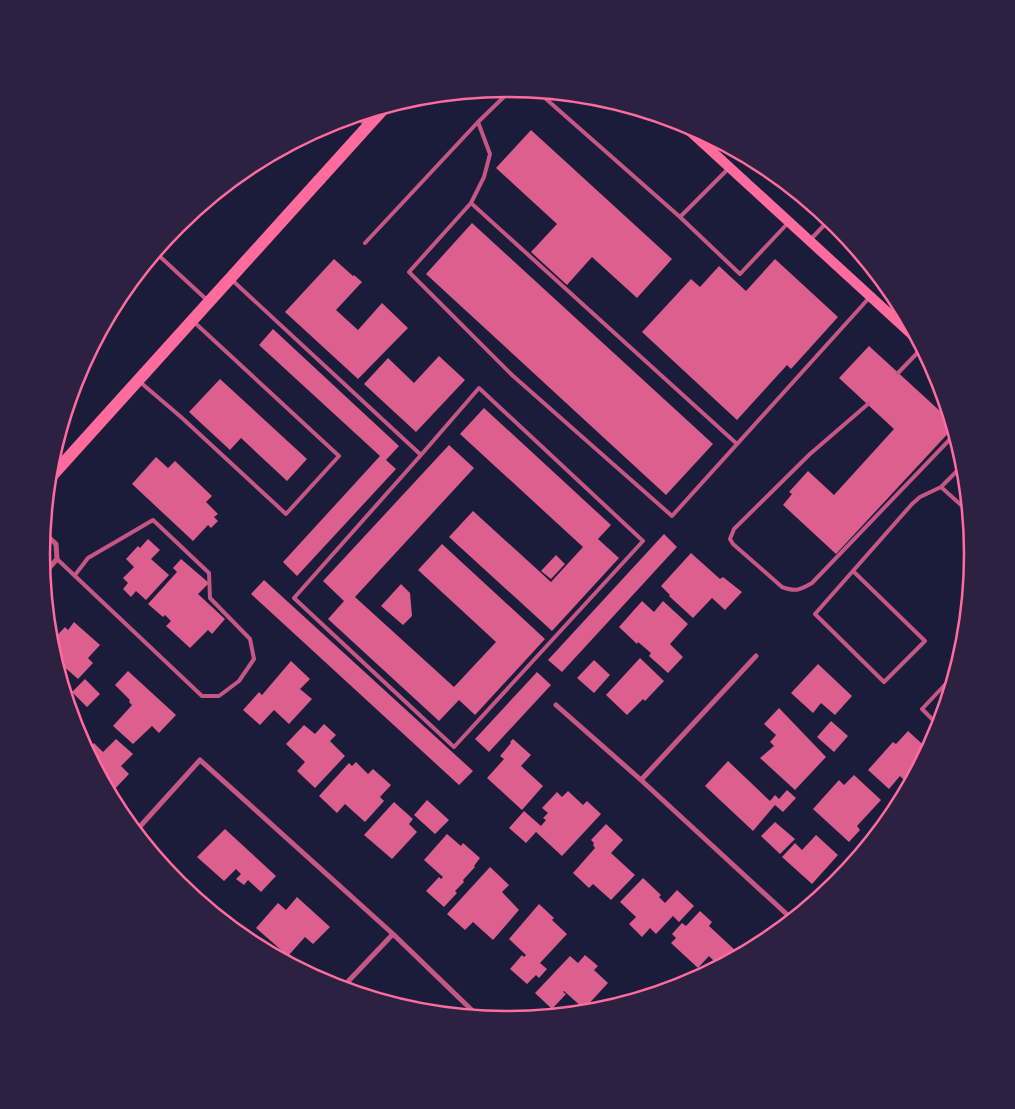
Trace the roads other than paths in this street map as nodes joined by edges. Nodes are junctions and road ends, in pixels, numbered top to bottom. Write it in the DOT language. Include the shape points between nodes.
graph roads {
  1 [pos="504,97"];
  2 [pos="546,99"];
  3 [pos="377,116"];
  4 [pos="361,121"];
  5 [pos="478,122"];
  6 [pos="368,127"];
  7 [pos="698,138"];
  8 [pos="729,168"];
  9 [pos="471,203"];
  10 [pos="680,218"];
  11 [pos="790,222"];
  12 [pos="824,225"];
  13 [pos="810,240"];
  14 [pos="365,243"];
  15 [pos="161,257"];
  16 [pos="230,279"];
  17 [pos="871,296"];
  18 [pos="209,302"];
  19 [pos="193,320"];
  20 [pos="903,324"];
  21 [pos="918,352"];
  22 [pos="898,373"];
  23 [pos="138,380"];
  24 [pos="868,404"];
  25 [pos="950,439"];
  26 [pos="736,444"];
  27 [pos="421,455"];
  28 [pos="58,469"];
  29 [pos="957,471"];
  30 [pos="941,487"];
  31 [pos="962,506"];
  32 [pos="51,539"];
  33 [pos="57,559"];
  34 [pos="50,567"];
  35 [pos="853,571"];
  36 [pos="75,575"];
  37 [pos="756,656"];
  38 [pos="946,683"];
  39 [pos="556,705"];
  40 [pos="934,721"];
  41 [pos="641,780"];
  42 [pos="140,826"];
  43 [pos="788,915"];
  44 [pos="393,934"];
  45 [pos="347,983"];
  46 [pos="472,1010"];
  1 -- 5 [label="lane"];
  2 -- 10 [label="lane"];
  3 -- 6 [label="main road"];
  4 -- 6 [label="lane"];
  5 -- 9 [label="lane" via="490,154 484,177"];
  5 -- 14 [label="lane"];
  6 -- 16 [label="main road"];
  7 -- 8 [label="main road"];
  8 -- 10 [label="lane"];
  8 -- 11 [label="main road"];
  9 -- 26 [label="lane"];
  9 -- 26 [label="lane" via="409,272 512,375 672,516"];
  10 -- 11 [label="lane" via="740,274"];
  11 -- 13 [label="main road"];
  12 -- 13 [label="lane"];
  13 -- 17 [label="main road"];
  15 -- 18 [label="lane"];
  16 -- 18 [label="main road"];
  16 -- 27 [label="lane"];
  17 -- 20 [label="main road"];
  17 -- 26 [label="lane"];
  18 -- 19 [label="main road"];
  19 -- 23 [label="main road"];
  19 -- 23 [label="lane" via="339,456 286,514"];
  21 -- 22 [label="lane"];
  23 -- 28 [label="main road"];
  24 -- 25 [label="lane" via="810,454 734,529 730,539 733,544 782,587 800,590 812,583"];
  27 -- 27 [label="lane" via="479,388 643,541 454,747 294,598"];
  29 -- 30 [label="lane"];
  30 -- 31 [label="lane"];
  30 -- 35 [label="lane" via="912,504"];
  32 -- 33 [label="street" via="56,544"];
  33 -- 34 [label="street"];
  33 -- 36 [label="lane"];
  35 -- 35 [label="lane" via="815,614 884,682 925,641"];
  36 -- 36 [label="lane" via="202,696 219,696 239,681 254,659 250,639 210,598 209,573 153,520 88,558"];
  37 -- 41 [label="street"];
  38 -- 40 [label="lane" via="922,709"];
  39 -- 41 [label="street"];
  41 -- 43 [label="street"];
  42 -- 44 [label="street" via="200,760"];
  44 -- 45 [label="street"];
  44 -- 46 [label="street"];
}
